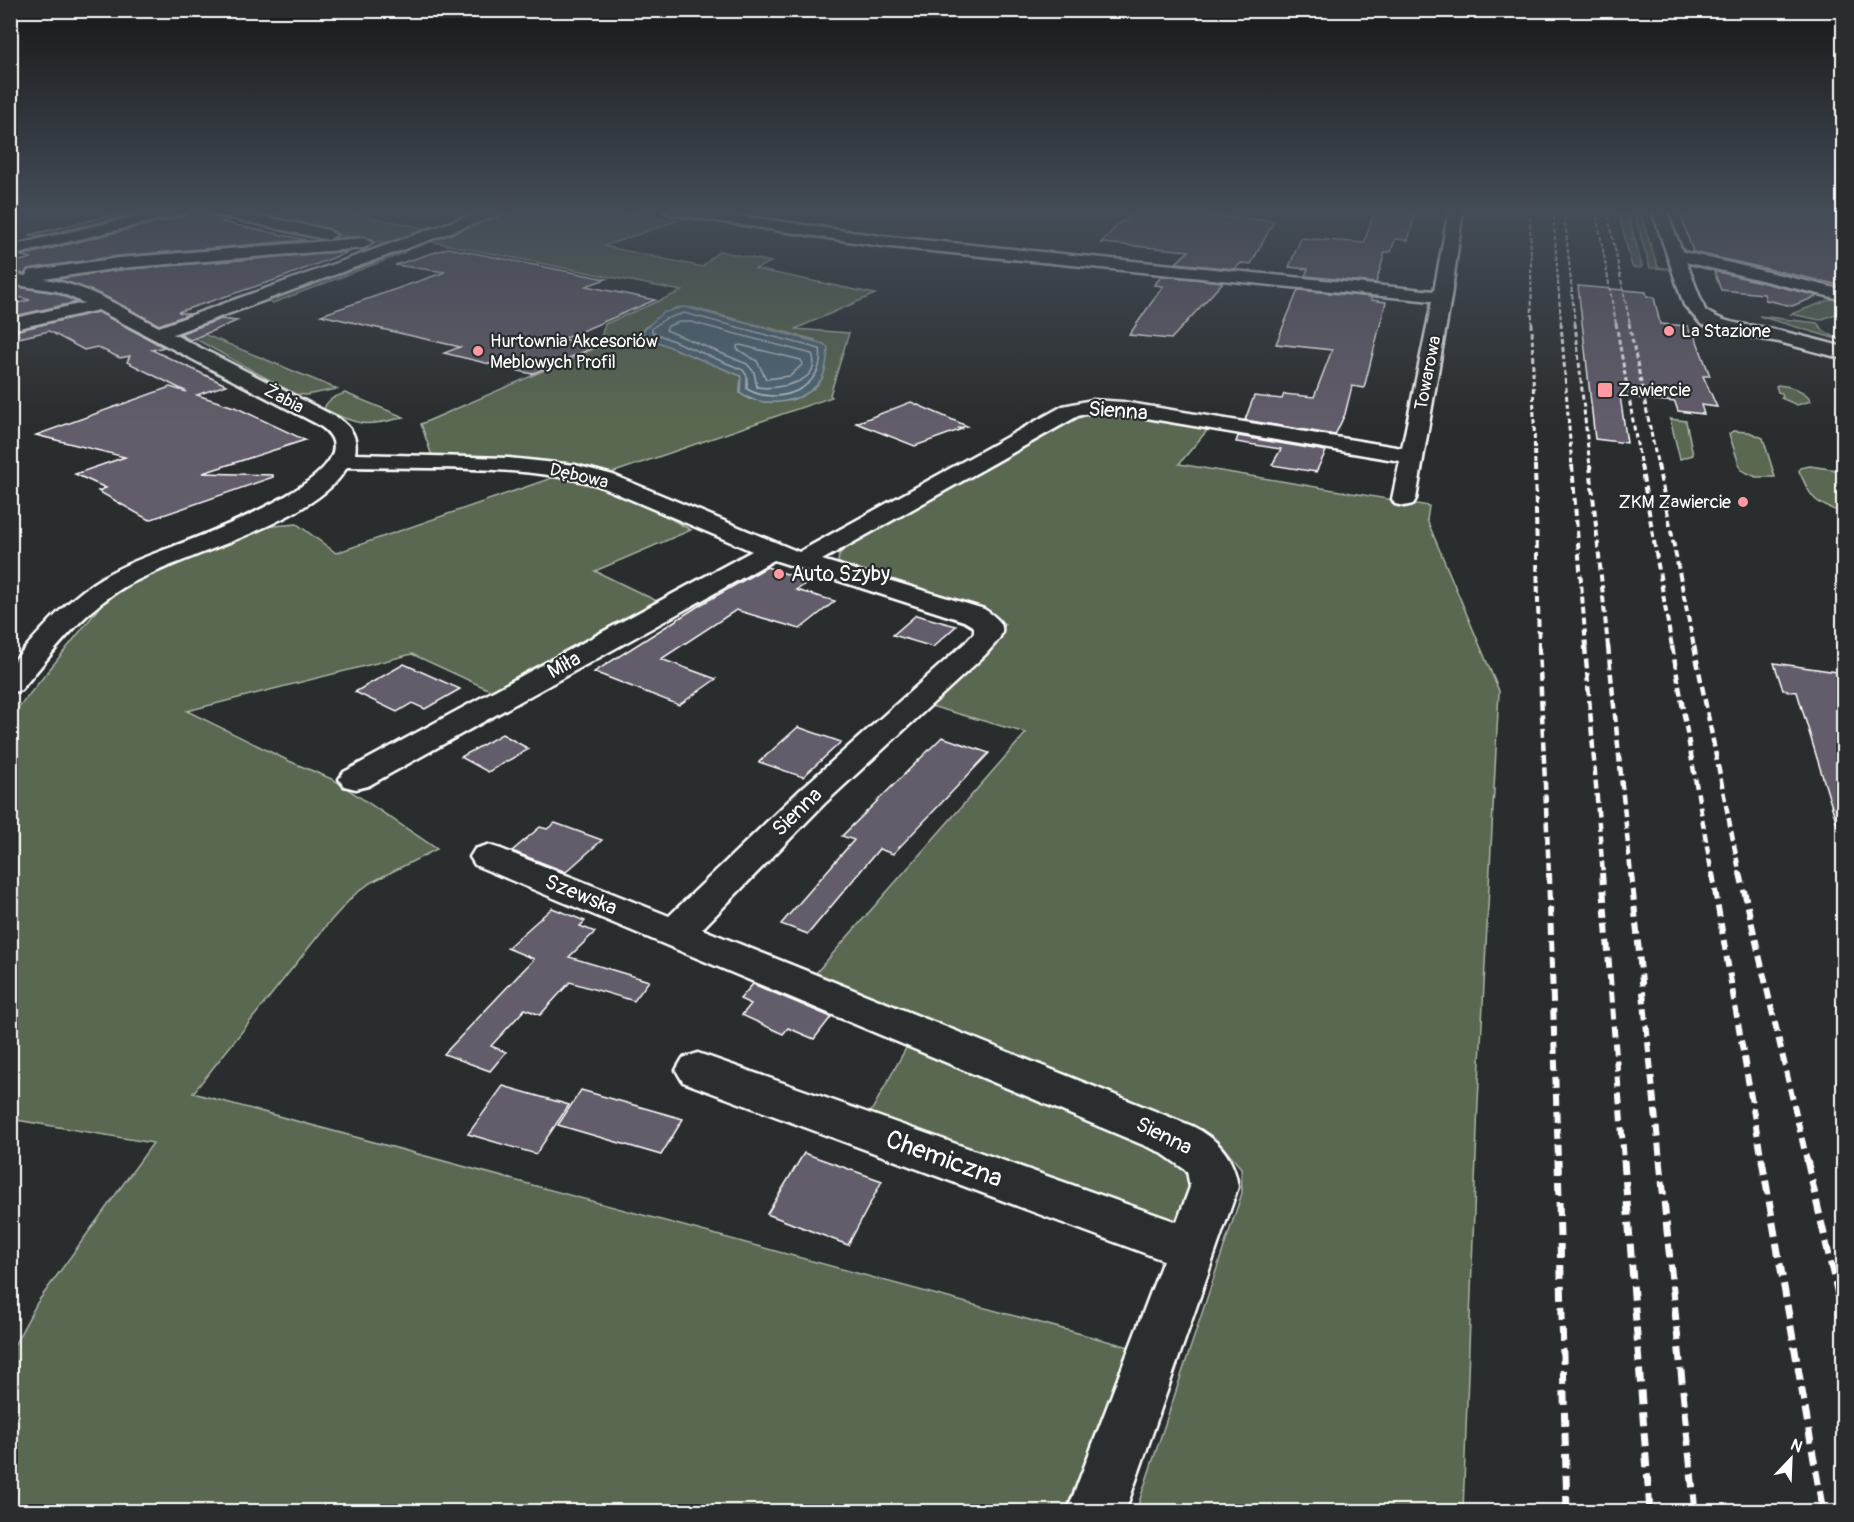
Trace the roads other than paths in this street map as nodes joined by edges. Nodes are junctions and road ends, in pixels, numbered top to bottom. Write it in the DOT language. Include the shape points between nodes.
graph roads {
  1 [pos="25,281"];
  2 [pos="304,281"];
  3 [pos="1283,281"];
  4 [pos="1445,281"];
  5 [pos="1685,281"];
  6 [pos="1785,281"];
  7 [pos="1844,295"];
  8 [pos="1442,297"];
  9 [pos="101,304"];
  10 [pos="10,325"];
  11 [pos="159,333"];
  12 [pos="1737,334"];
  13 [pos="1844,353"];
  14 [pos="1844,363"];
  15 [pos="1411,456"];
  16 [pos="342,460"];
  17 [pos="1404,499"];
  18 [pos="786,556"];
  19 [pos="10,684"];
  20 [pos="356,778"];
  21 [pos="488,857"];
  22 [pos="675,933"];
  23 [pos="698,1070"];
  24 [pos="1191,1249"];
  25 [pos="1096,1512"];
  1 -- 9 [label="street, Żabia" via="60,286"];
  2 -- 11 [label="street"];
  3 -- 8 [label="street"];
  4 -- 8 [label="street, Towarowa"];
  5 -- 12 [label="street" via="1696,310"];
  6 -- 7 [label="street"];
  8 -- 15 [label="street, Towarowa"];
  9 -- 10 [label="street"];
  9 -- 11 [label="street, Żabia"];
  11 -- 16 [label="street, Żabia" via="337,429 346,444"];
  12 -- 13 [label="street" via="1770,334"];
  12 -- 14 [label="street" via="1778,350"];
  15 -- 17 [label="street, Towarowa"];
  15 -- 18 [label="street, Sienna" via="1123,408 1084,407"];
  16 -- 18 [label="street, Dębowa" via="508,465 575,472 605,480"];
  16 -- 19 [label="street" via="308,494 279,511 114,581 82,605"];
  18 -- 20 [label="street, Miła"];
  18 -- 22 [label="street, Sienna" via="974,615 988,624 988,634 812,797"];
  21 -- 22 [label="street, Szewska"];
  22 -- 24 [label="street, Sienna" via="1192,1147 1214,1173 1214,1187"];
  23 -- 24 [label="street, Chemiczna"];
  24 -- 25 [label="street, Sienna"];
}
